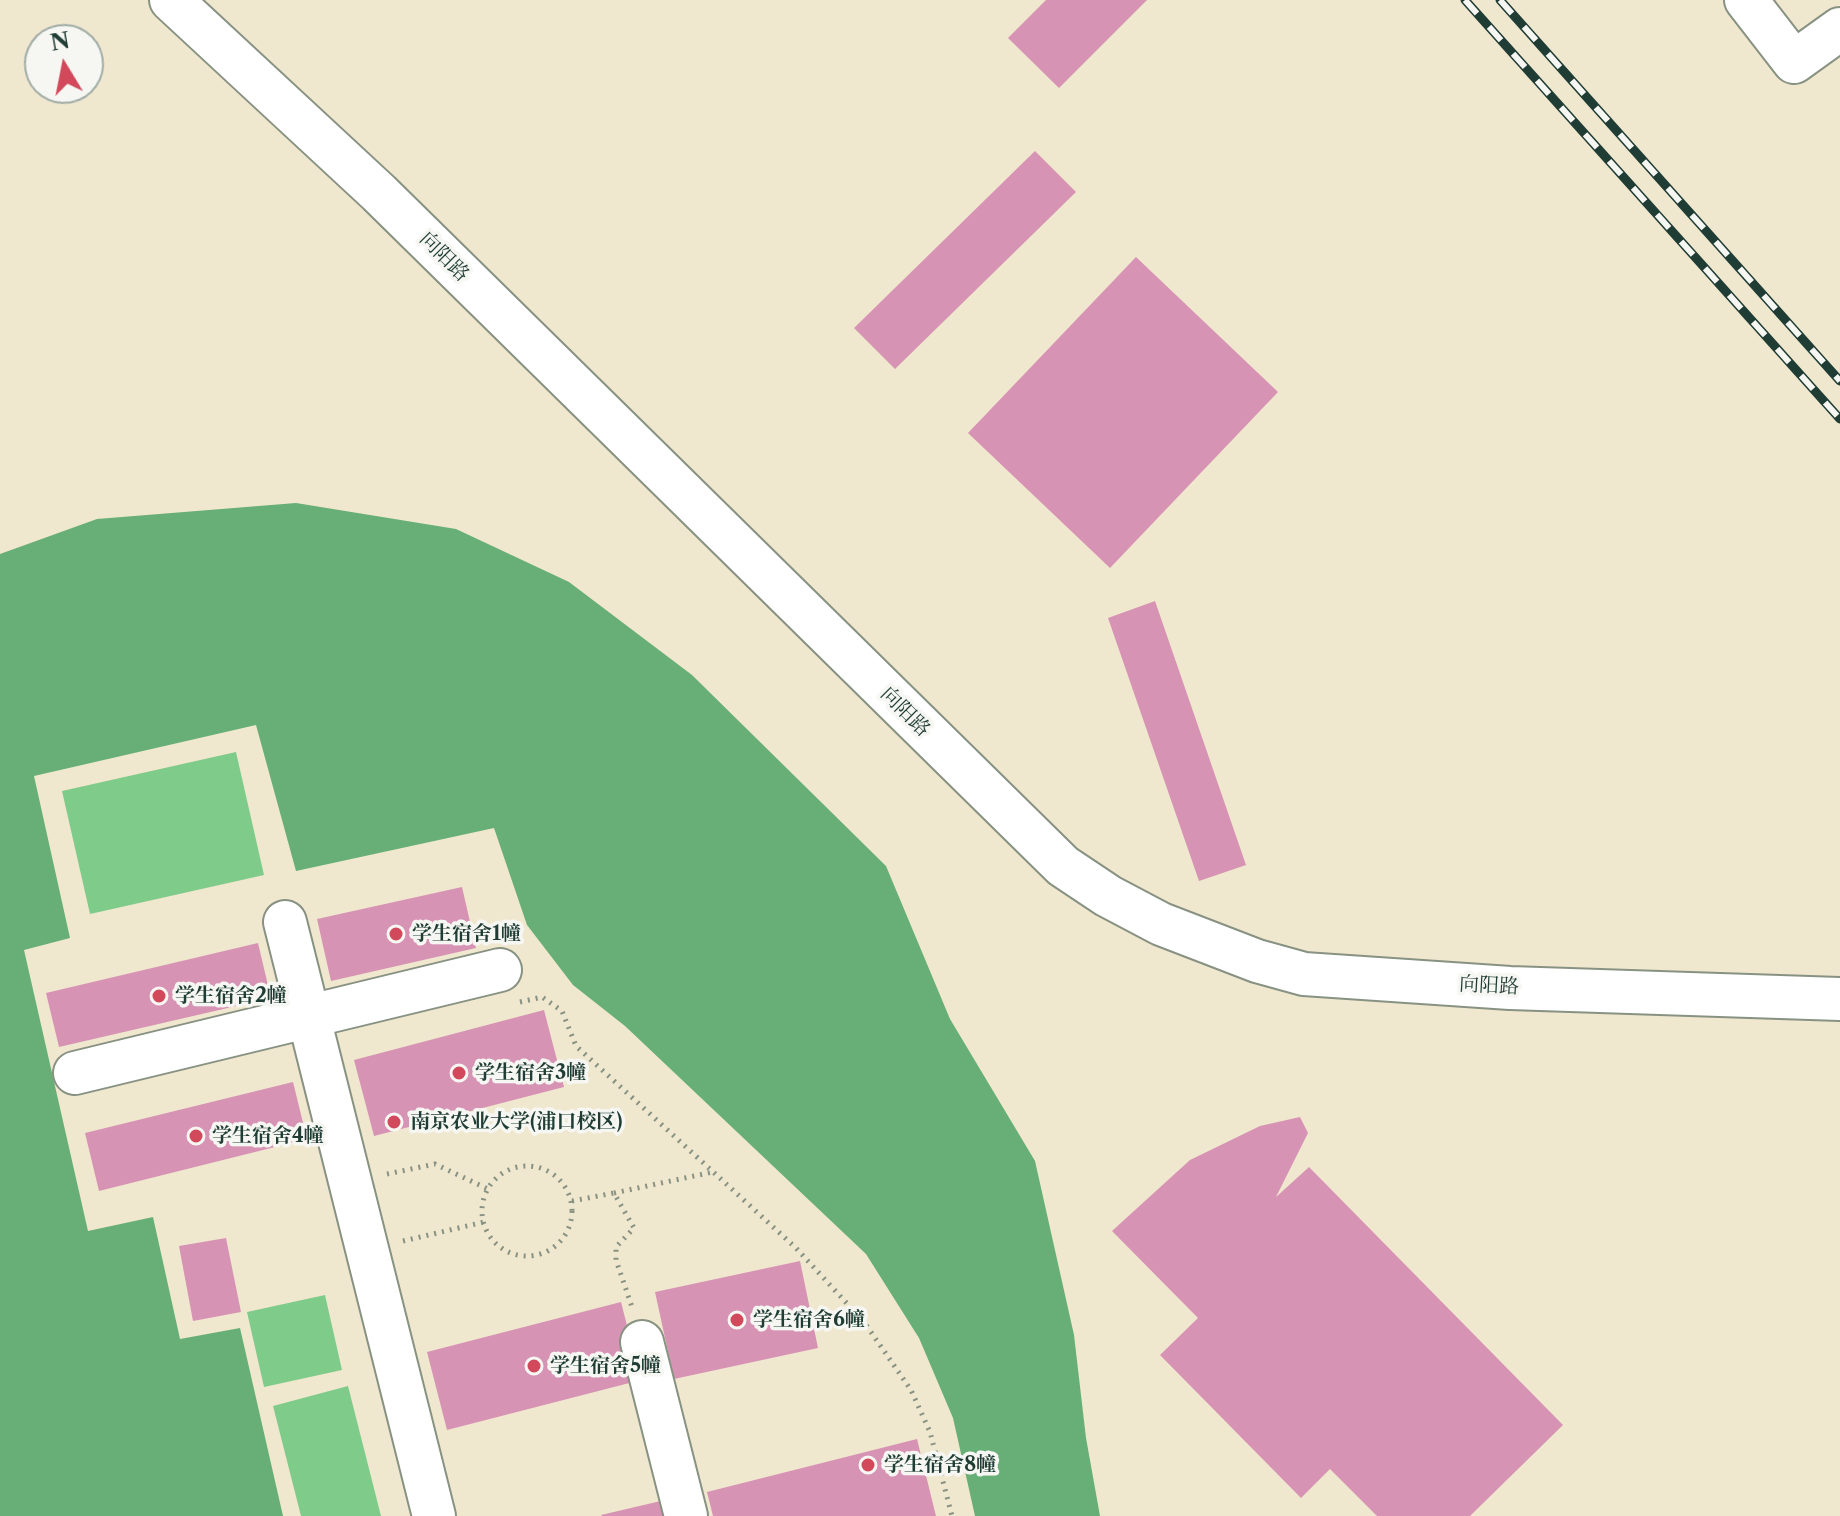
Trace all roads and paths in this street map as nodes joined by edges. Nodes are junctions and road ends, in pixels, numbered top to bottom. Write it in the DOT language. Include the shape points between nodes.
graph roads {
  1 [pos="171,0"];
  2 [pos="1746,0"];
  3 [pos="1840,29"];
  4 [pos="285,922"];
  5 [pos="508,987"];
  6 [pos="1840,999"];
  7 [pos="308,1018"];
  8 [pos="75,1073"];
  9 [pos="713,1172"];
  10 [pos="350,1182"];
  11 [pos="488,1189"];
  12 [pos="614,1193"];
  13 [pos="572,1201"];
  14 [pos="484,1222"];
  15 [pos="367,1250"];
  16 [pos="637,1325"];
  17 [pos="434,1516"];
  18 [pos="686,1516"];
  19 [pos="952,1516"];
  1 -- 6 [label="street, 向阳路" via="379,193 1063,866 1108,896 1161,924 1304,974 1510,988"];
  2 -- 3 [label="street" via="1794,62"];
  4 -- 7 [label="street"];
  5 -- 7 [label="street"];
  5 -- 9 [label="path" via="542,997 562,1011 576,1046"];
  7 -- 8 [label="street"];
  7 -- 10 [label="street"];
  9 -- 12 [label="path"];
  9 -- 19 [label="path" via="796,1248 864,1322 904,1379 930,1432"];
  10 -- 11 [label="path" via="435,1164"];
  10 -- 15 [label="street"];
  11 -- 13 [label="path" via="511,1168 541,1167 566,1187"];
  11 -- 14 [label="path"];
  12 -- 13 [label="path"];
  12 -- 16 [label="path" via="634,1228 616,1247 616,1260"];
  13 -- 14 [label="path" via="573,1215 561,1241 537,1255 509,1252 497,1244"];
  14 -- 15 [label="path"];
  15 -- 17 [label="street"];
  16 -- 18 [label="street"];
}
